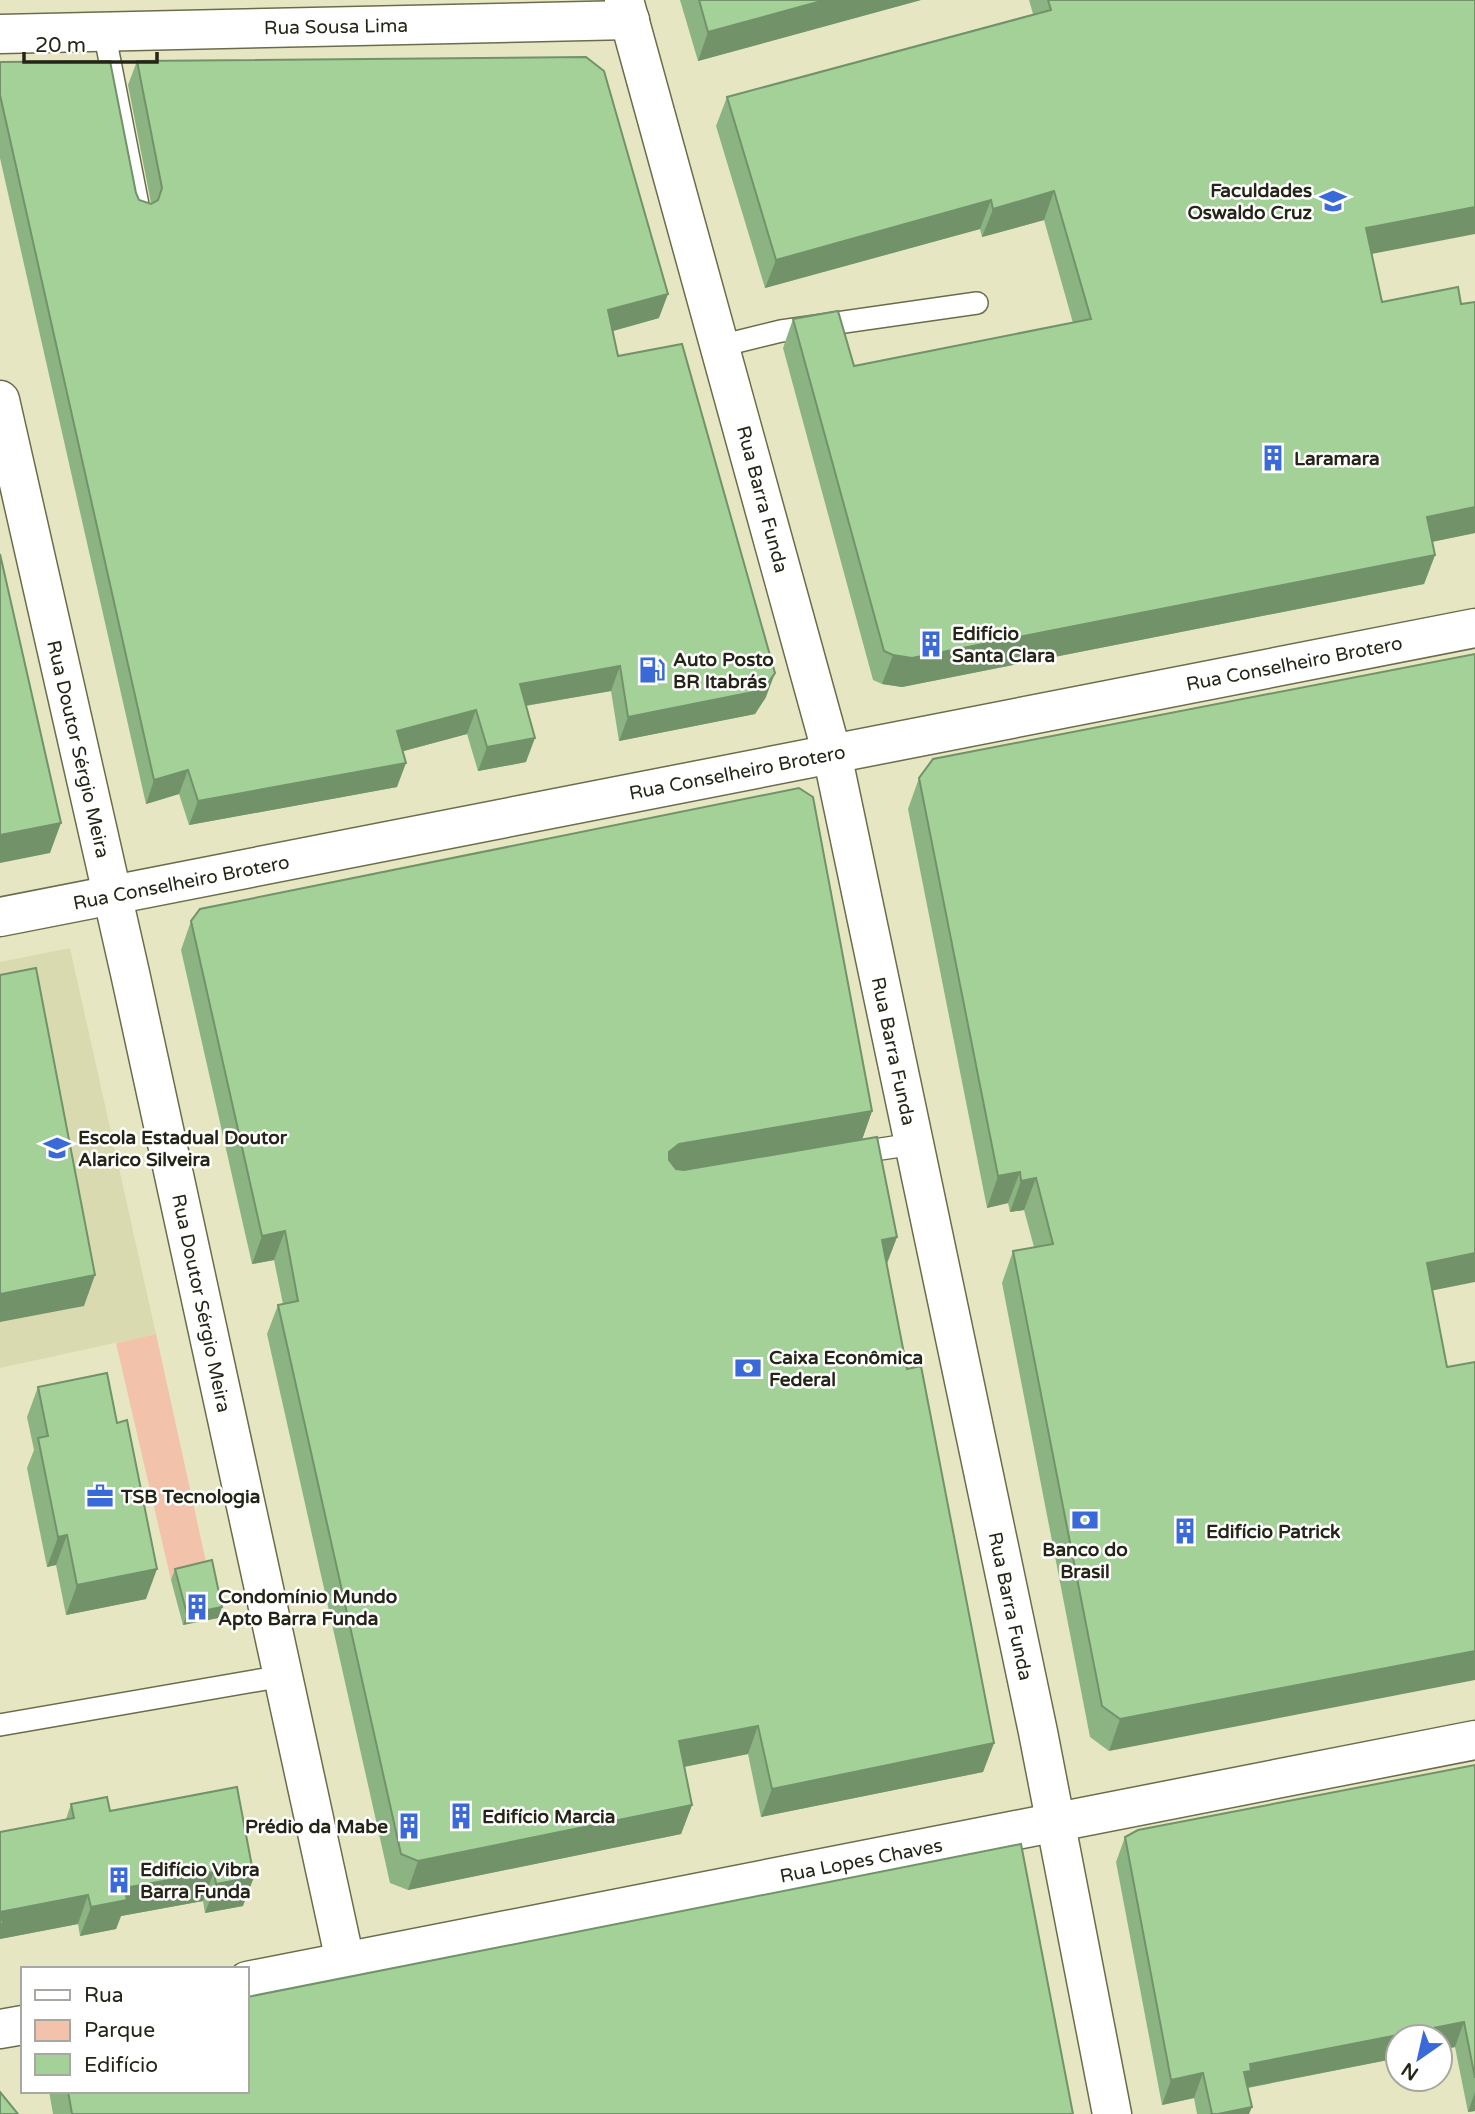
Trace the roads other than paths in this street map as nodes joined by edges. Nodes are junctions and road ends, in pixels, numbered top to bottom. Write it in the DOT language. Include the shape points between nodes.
graph roads {
  1 [pos="627,10"];
  2 [pos="104,32"];
  3 [pos="0,34"];
  4 [pos="140,215"];
  5 [pos="977,303"];
  6 [pos="720,346"];
  7 [pos="0,400"];
  8 [pos="1475,628"];
  9 [pos="832,754"];
  10 [pos="112,896"];
  11 [pos="0,917"];
  12 [pos="914,1144"];
  13 [pos="830,1158"];
  14 [pos="283,1676"];
  15 [pos="0,1725"];
  16 [pos="1475,1740"];
  17 [pos="1056,1822"];
  18 [pos="345,1961"];
  19 [pos="248,1981"];
  20 [pos="21,2025"];
  21 [pos="0,2029"];
  22 [pos="1112,2114"];
  1 -- 2 [label="street, Rua Sousa Lima"];
  1 -- 6 [label="street, Rua Barra Funda"];
  2 -- 3 [label="street, Rua Sousa Lima"];
  2 -- 4 [label="lane"];
  5 -- 6 [label="lane" via="781,331"];
  6 -- 9 [label="street, Rua Barra Funda"];
  7 -- 10 [label="street, Rua Doutor Sérgio Meira"];
  8 -- 9 [label="street, Rua Conselheiro Brotero"];
  9 -- 10 [label="street, Rua Conselheiro Brotero"];
  9 -- 12 [label="street, Rua Barra Funda"];
  10 -- 11 [label="street, Rua Conselheiro Brotero"];
  10 -- 14 [label="street, Rua Doutor Sérgio Meira"];
  12 -- 13 [label="lane"];
  12 -- 17 [label="street, Rua Barra Funda"];
  14 -- 15 [label="lane"];
  14 -- 18 [label="street, Rua Doutor Sérgio Meira"];
  16 -- 17 [label="street, Rua Lopes Chaves"];
  17 -- 18 [label="street, Rua Lopes Chaves"];
  17 -- 22 [label="street, Rua Barra Funda"];
  18 -- 19 [label="street, Rua Lopes Chaves"];
  20 -- 21 [label="street"];
}
